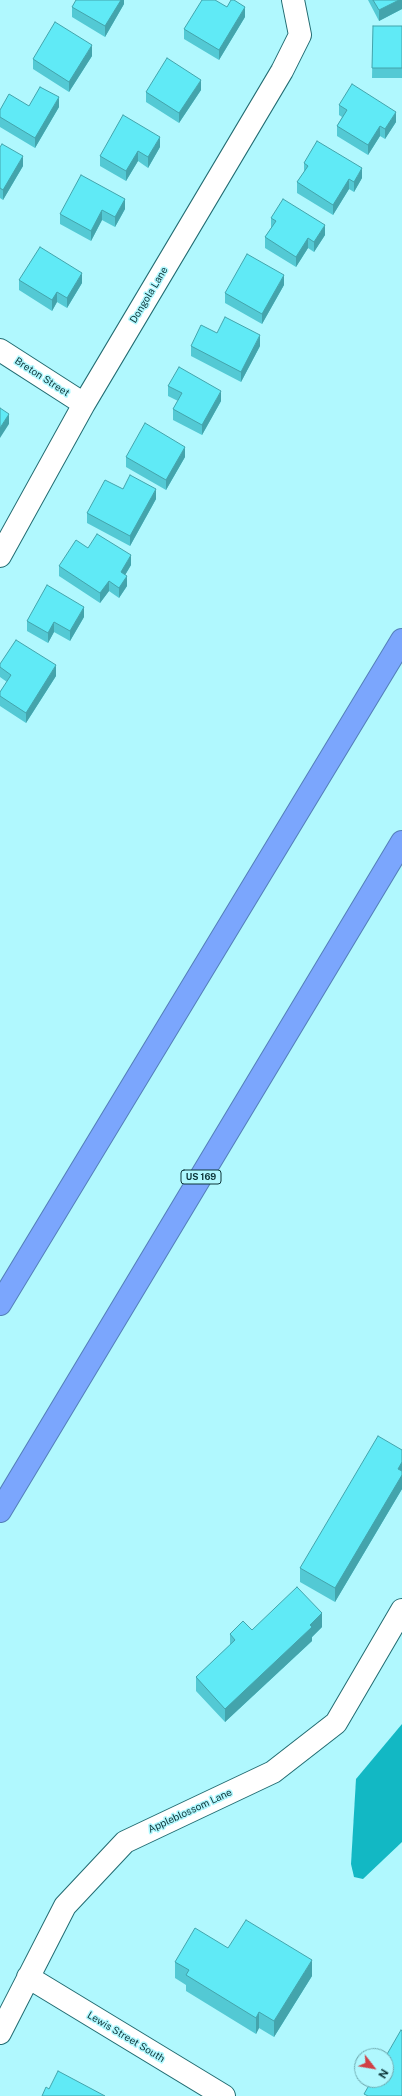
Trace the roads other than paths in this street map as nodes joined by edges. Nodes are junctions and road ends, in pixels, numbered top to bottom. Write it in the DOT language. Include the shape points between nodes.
graph roads {
  1 [pos="293,0"];
  2 [pos="0,350"];
  3 [pos="84,404"];
  4 [pos="0,556"];
  5 [pos="402,640"];
  6 [pos="402,842"];
  7 [pos="0,1304"];
  8 [pos="0,1512"];
  9 [pos="402,1610"];
  10 [pos="28,1978"];
  11 [pos="0,2033"];
  12 [pos="224,2096"];
  1 -- 3 [label="street, Dongola Lane" via="300,35 282,72"];
  2 -- 3 [label="street, Breton Street"];
  3 -- 4 [label="street, Dongola Lane"];
  5 -- 7 [label="highway"];
  6 -- 8 [label="highway, US 169"];
  9 -- 10 [label="street, Appleblossom Lane" via="336,1723 273,1772 125,1842 65,1906"];
  10 -- 11 [label="street, Appleblossom Lane"];
  10 -- 12 [label="street, Lewis Street South"];
}
